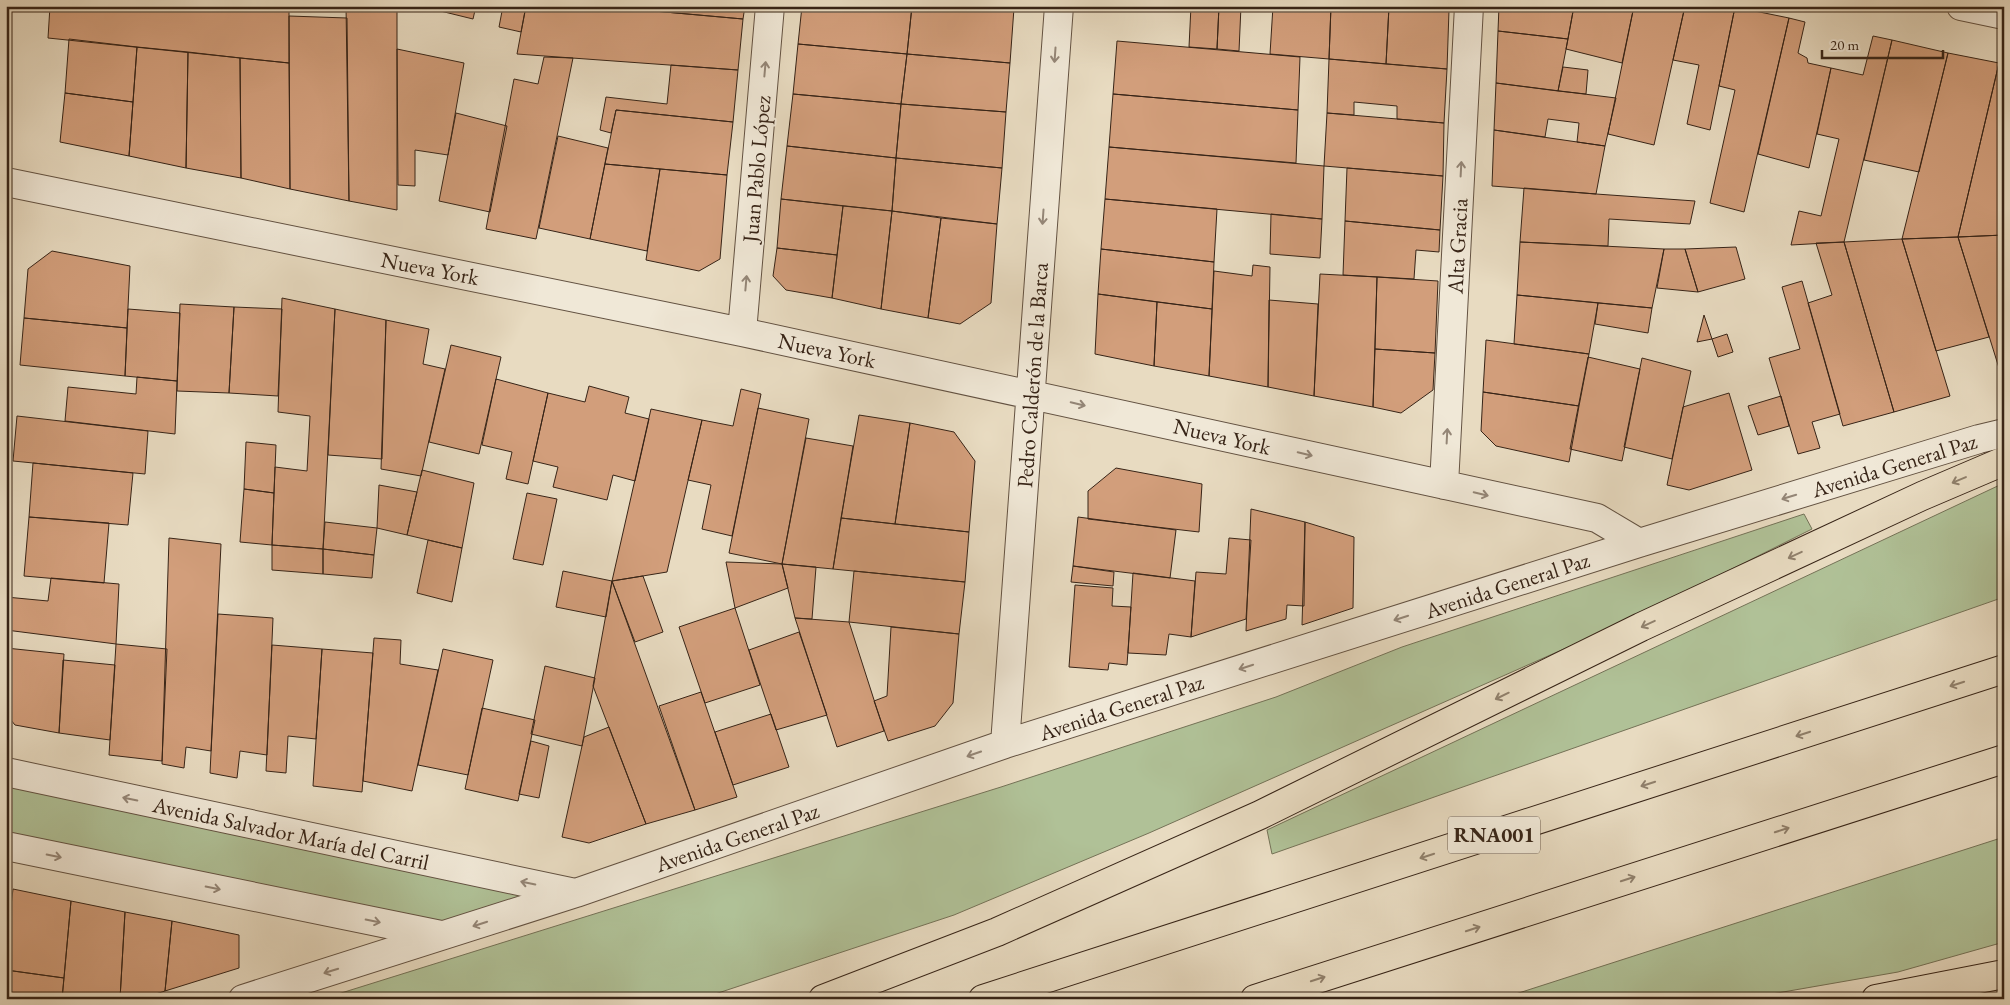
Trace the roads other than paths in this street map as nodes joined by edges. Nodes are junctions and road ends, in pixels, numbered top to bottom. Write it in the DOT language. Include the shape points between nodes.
graph roads {
  1 [pos="770,6"];
  2 [pos="1059,6"];
  3 [pos="1469,6"];
  4 [pos="1961,6"];
  5 [pos="2004,15"];
  6 [pos="6,182"];
  7 [pos="742,332"];
  8 [pos="1031,393"];
  9 [pos="2004,433"];
  10 [pos="2004,461"];
  11 [pos="1444,485"];
  12 [pos="1639,543"];
  13 [pos="2004,669"];
  14 [pos="1005,744"];
  15 [pos="2004,759"];
  16 [pos="6,772"];
  17 [pos="6,846"];
  18 [pos="576,893"];
  19 [pos="444,935"];
  20 [pos="2004,974"];
  21 [pos="243,999"];
  22 [pos="824,999"];
  23 [pos="983,999"];
  24 [pos="1255,999"];
  25 [pos="1876,999"];
  26 [pos="1950,999"];
  7 -- 1 [label="street, Juan Pablo López, one-way"];
  2 -- 8 [label="street, Pedro Calderón de la Barca, one-way"];
  11 -- 3 [label="street, Alta Gracia, one-way"];
  4 -- 5 [label="street"];
  6 -- 7 [label="street, Nueva York"];
  7 -- 8 [label="street, Nueva York"];
  8 -- 11 [label="street, Nueva York, one-way"];
  8 -- 14 [label="street, Pedro Calderón de la Barca"];
  9 -- 12 [label="street, Avenida General Paz, one-way"];
  10 -- 22 [label="highway, one-way" via="1642,627 1216,835 997,932"];
  11 -- 12 [label="street, Nueva York, one-way" via="1597,518"];
  12 -- 14 [label="street, Avenida General Paz, one-way"];
  13 -- 23 [label="highway, RNA001, one-way"];
  14 -- 18 [label="street, Avenida General Paz, one-way"];
  24 -- 15 [label="highway, one-way"];
  18 -- 16 [label="street, Avenida Salvador María del Carril, one-way"];
  17 -- 19 [label="street, one-way"];
  18 -- 19 [label="street, Avenida General Paz, one-way"];
  19 -- 21 [label="street, Avenida General Paz, one-way"];
  20 -- 25 [label="highway"];
  20 -- 26 [label="street"];
}
